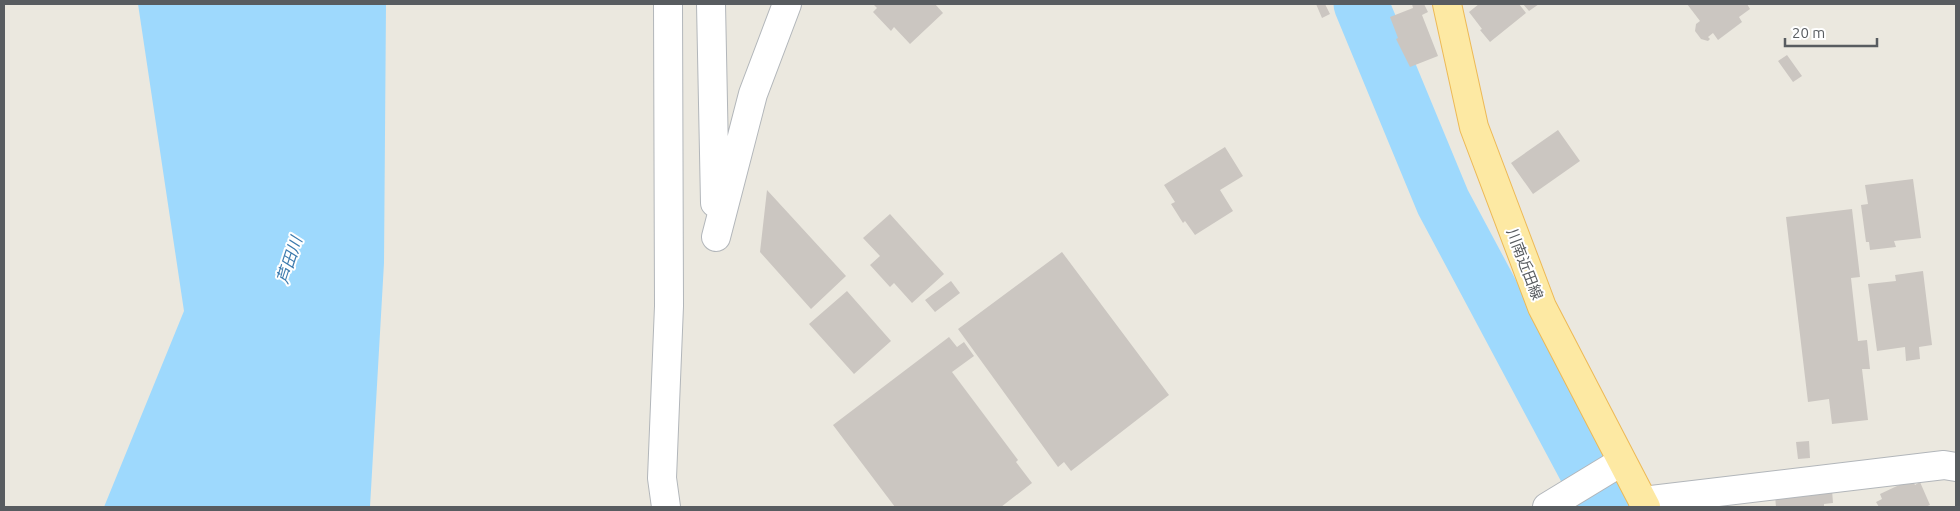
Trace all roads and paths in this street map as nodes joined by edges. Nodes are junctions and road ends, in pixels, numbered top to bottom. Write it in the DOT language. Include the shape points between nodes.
graph roads {
  1 [pos="668,4"];
  2 [pos="711,4"];
  3 [pos="787,4"];
  4 [pos="1448,4"];
  5 [pos="1621,462"];
  6 [pos="1956,467"];
  7 [pos="1645,504"];
  8 [pos="666,507"];
  9 [pos="1548,507"];
  1 -- 8 [label="street" via="668,306 662,478"];
  2 -- 3 [label="street" via="716,237 753,94"];
  4 -- 5 [label="main road, 川南近田線" via="1474,127 1542,307"];
  5 -- 7 [label="main road, 川南近田線"];
  5 -- 9 [label="street"];
  6 -- 7 [label="street" via="1944,465"];
}
